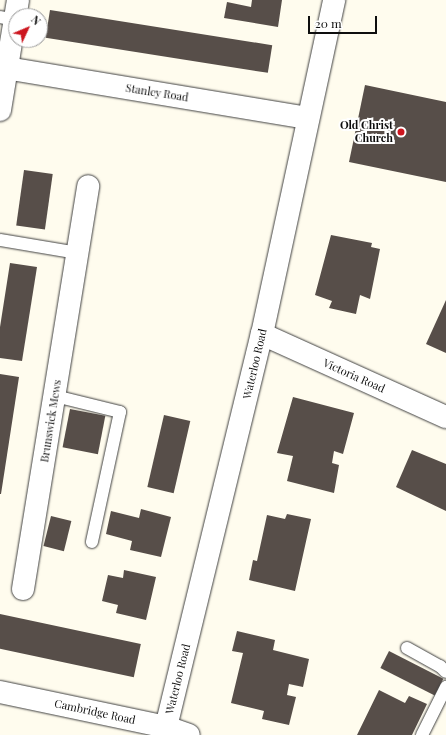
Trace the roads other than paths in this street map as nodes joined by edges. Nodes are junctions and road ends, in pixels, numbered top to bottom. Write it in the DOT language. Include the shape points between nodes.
graph roads {
  1 [pos="334,0"];
  2 [pos="8,46"];
  3 [pos="6,68"];
  4 [pos="0,110"];
  5 [pos="308,118"];
  6 [pos="88,186"];
  7 [pos="0,240"];
  8 [pos="78,254"];
  9 [pos="262,334"];
  10 [pos="55,396"];
  11 [pos="446,417"];
  12 [pos="92,542"];
  13 [pos="23,589"];
  14 [pos="407,648"];
  15 [pos="446,672"];
  16 [pos="446,687"];
  17 [pos="0,692"];
  18 [pos="166,726"];
  19 [pos="189,735"];
  20 [pos="422,735"];
  1 -- 5 [label="street, Waterloo Road"];
  2 -- 3 [label="street"];
  3 -- 4 [label="street"];
  3 -- 5 [label="street, Stanley Road"];
  5 -- 9 [label="street, Waterloo Road"];
  6 -- 8 [label="street, Brunswick Mews"];
  7 -- 8 [label="lane"];
  8 -- 10 [label="street, Brunswick Mews"];
  9 -- 11 [label="street, Victoria Road"];
  9 -- 18 [label="street, Waterloo Road"];
  10 -- 12 [label="lane" via="120,412"];
  10 -- 13 [label="street, Brunswick Mews"];
  14 -- 15 [label="lane"];
  16 -- 20 [label="lane"];
  17 -- 18 [label="street, Cambridge Road"];
  18 -- 19 [label="street, Cambridge Road"];
}
